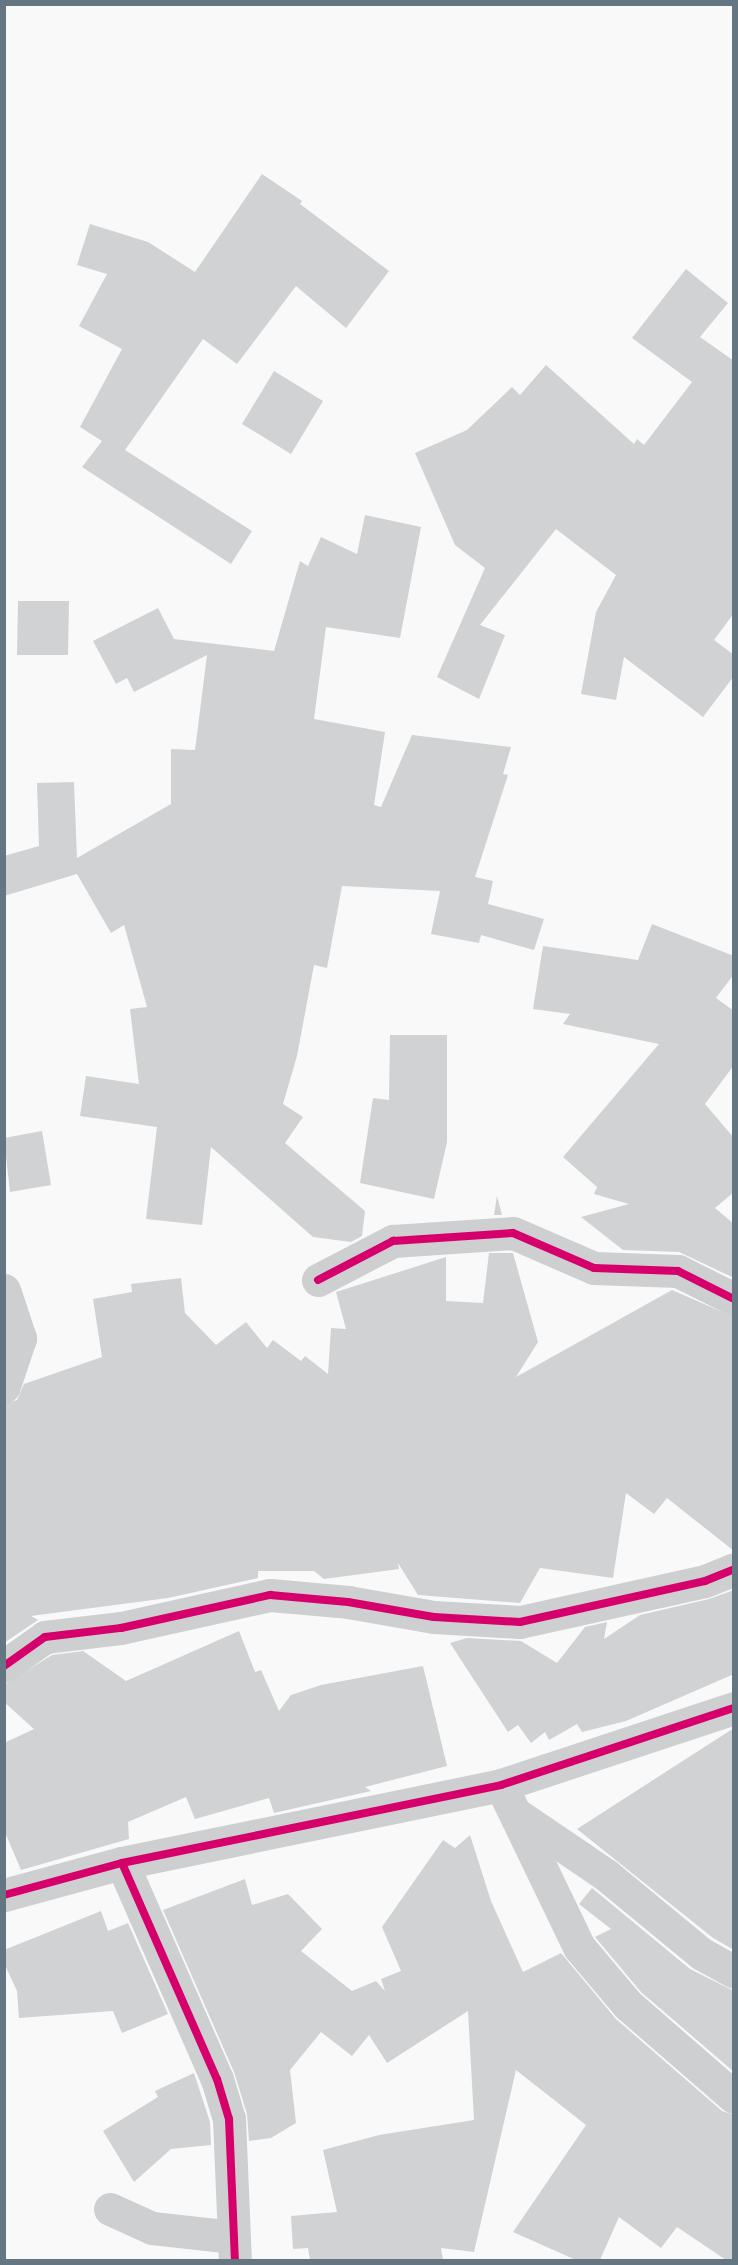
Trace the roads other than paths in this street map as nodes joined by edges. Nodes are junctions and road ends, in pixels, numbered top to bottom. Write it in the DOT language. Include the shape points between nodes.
graph roads {
  1 [pos="318,1280"];
  2 [pos="4,1290"];
  3 [pos="734,1299"];
  4 [pos="4,1386"];
  5 [pos="734,1569"];
  6 [pos="4,1666"];
  7 [pos="734,1708"];
  8 [pos="501,1785"];
  9 [pos="519,1816"];
  10 [pos="122,1863"];
  11 [pos="4,1895"];
  12 [pos="734,1972"];
  13 [pos="734,2097"];
  14 [pos="110,2209"];
  15 [pos="235,2248"];
  1 -- 3 [label="street" via="393,1242 513,1233 594,1268 678,1271"];
  2 -- 4 [label="street" via="20,1338"];
  5 -- 6 [label="street" via="705,1581 520,1622 434,1617 348,1602 270,1595 121,1628 45,1637"];
  7 -- 8 [label="street"];
  8 -- 9 [label="street"];
  8 -- 10 [label="street"];
  9 -- 12 [label="street" via="606,1875 702,1954"];
  9 -- 13 [label="street" via="586,1955 628,2005"];
  10 -- 11 [label="street"];
  10 -- 15 [label="street" via="217,2079 229,2119"];
  14 -- 15 [label="street" via="152,2228"];
}
